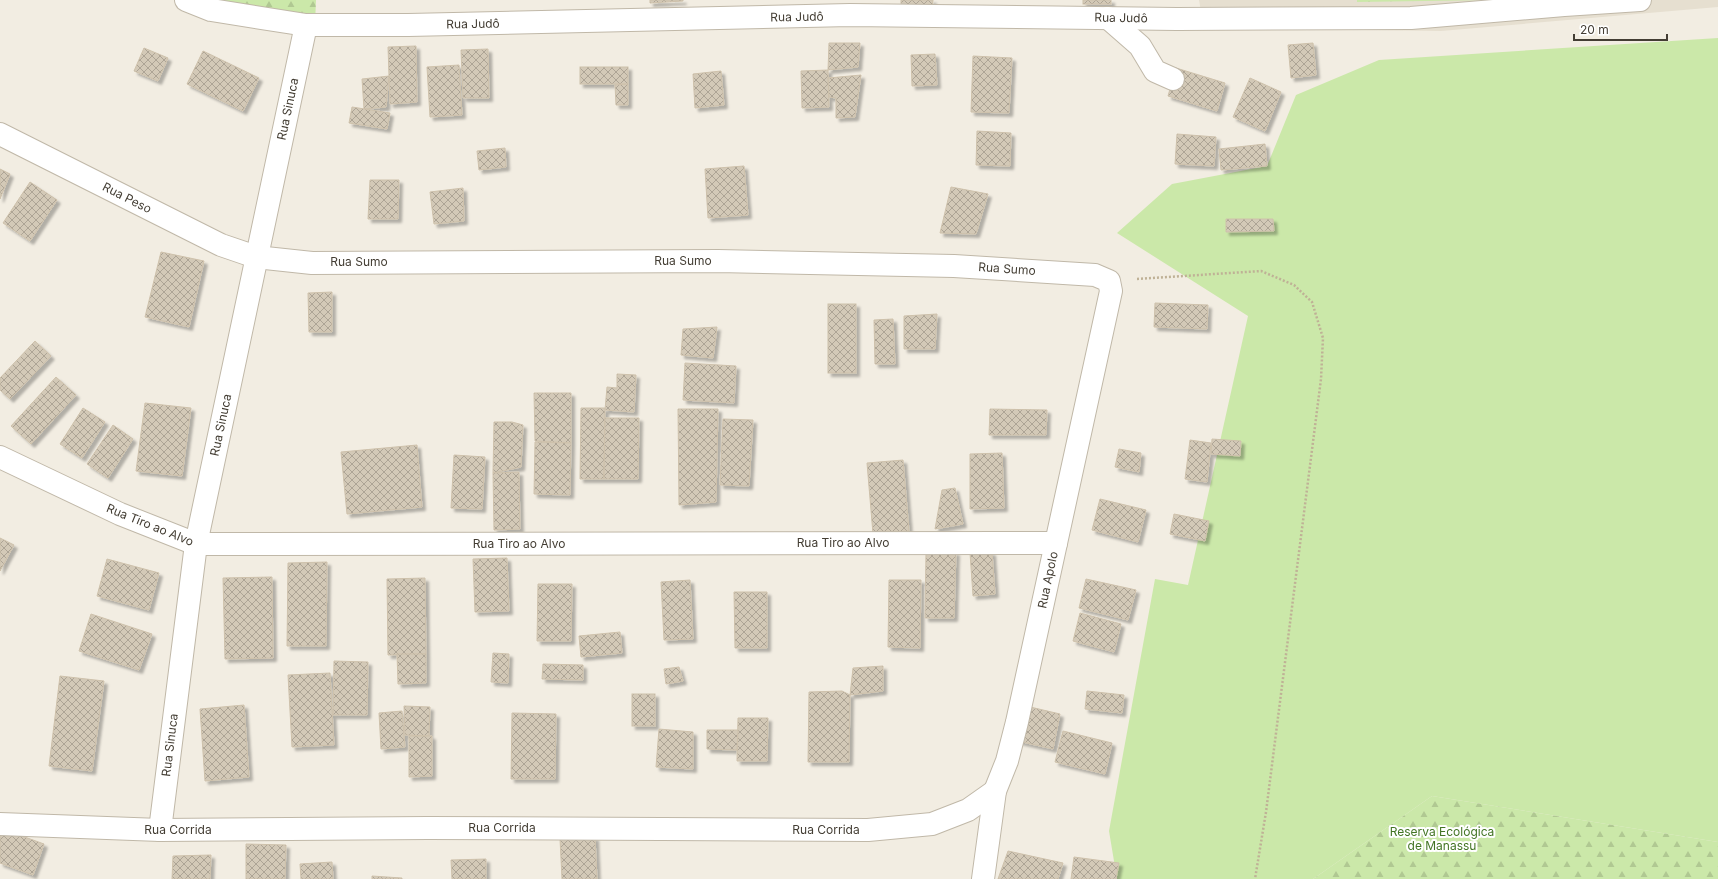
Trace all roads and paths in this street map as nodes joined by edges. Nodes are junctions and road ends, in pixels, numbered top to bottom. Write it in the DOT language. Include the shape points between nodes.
graph roads {
  1 [pos="186,0"];
  2 [pos="1640,0"];
  3 [pos="850,8"];
  4 [pos="1108,18"];
  5 [pos="306,25"];
  6 [pos="1173,79"];
  7 [pos="0,134"];
  8 [pos="256,257"];
  9 [pos="1109,281"];
  10 [pos="0,457"];
  11 [pos="1056,543"];
  12 [pos="196,544"];
  13 [pos="995,791"];
  14 [pos="0,824"];
  15 [pos="160,830"];
  16 [pos="983,879"];
  17 [pos="1255,879"];
  1 -- 5 [label="street, Rua Judô" via="210,10"];
  2 -- 4 [label="street, Rua Judô" via="1412,18"];
  3 -- 4 [label="street, Rua Judô"];
  3 -- 5 [label="street, Rua Judô" via="416,25"];
  4 -- 6 [label="street" via="1140,46 1155,71"];
  5 -- 8 [label="street, Rua Sinuca"];
  7 -- 8 [label="street, Rua Peso" via="221,245"];
  8 -- 9 [label="street, Rua Sumo" via="312,262 718,261 954,266 1095,275"];
  8 -- 12 [label="street, Rua Sinuca"];
  9 -- 11 [label="street, Rua Apolo" via="1111,291"];
  9 -- 17 [label="path" via="1261,271 1294,285 1312,302 1323,338 1321,379 1266,812"];
  10 -- 12 [label="street, Rua Tiro ao Alvo" via="120,514"];
  11 -- 12 [label="street, Rua Tiro ao Alvo"];
  11 -- 13 [label="street, Rua Apolo" via="1017,722 1007,761"];
  12 -- 15 [label="street, Rua Sinuca"];
  13 -- 15 [label="street, Rua Corrida" via="968,810 932,824 868,830"];
  13 -- 16 [label="street, Rua Apolo"];
  14 -- 15 [label="street, Rua Corrida"];
}
